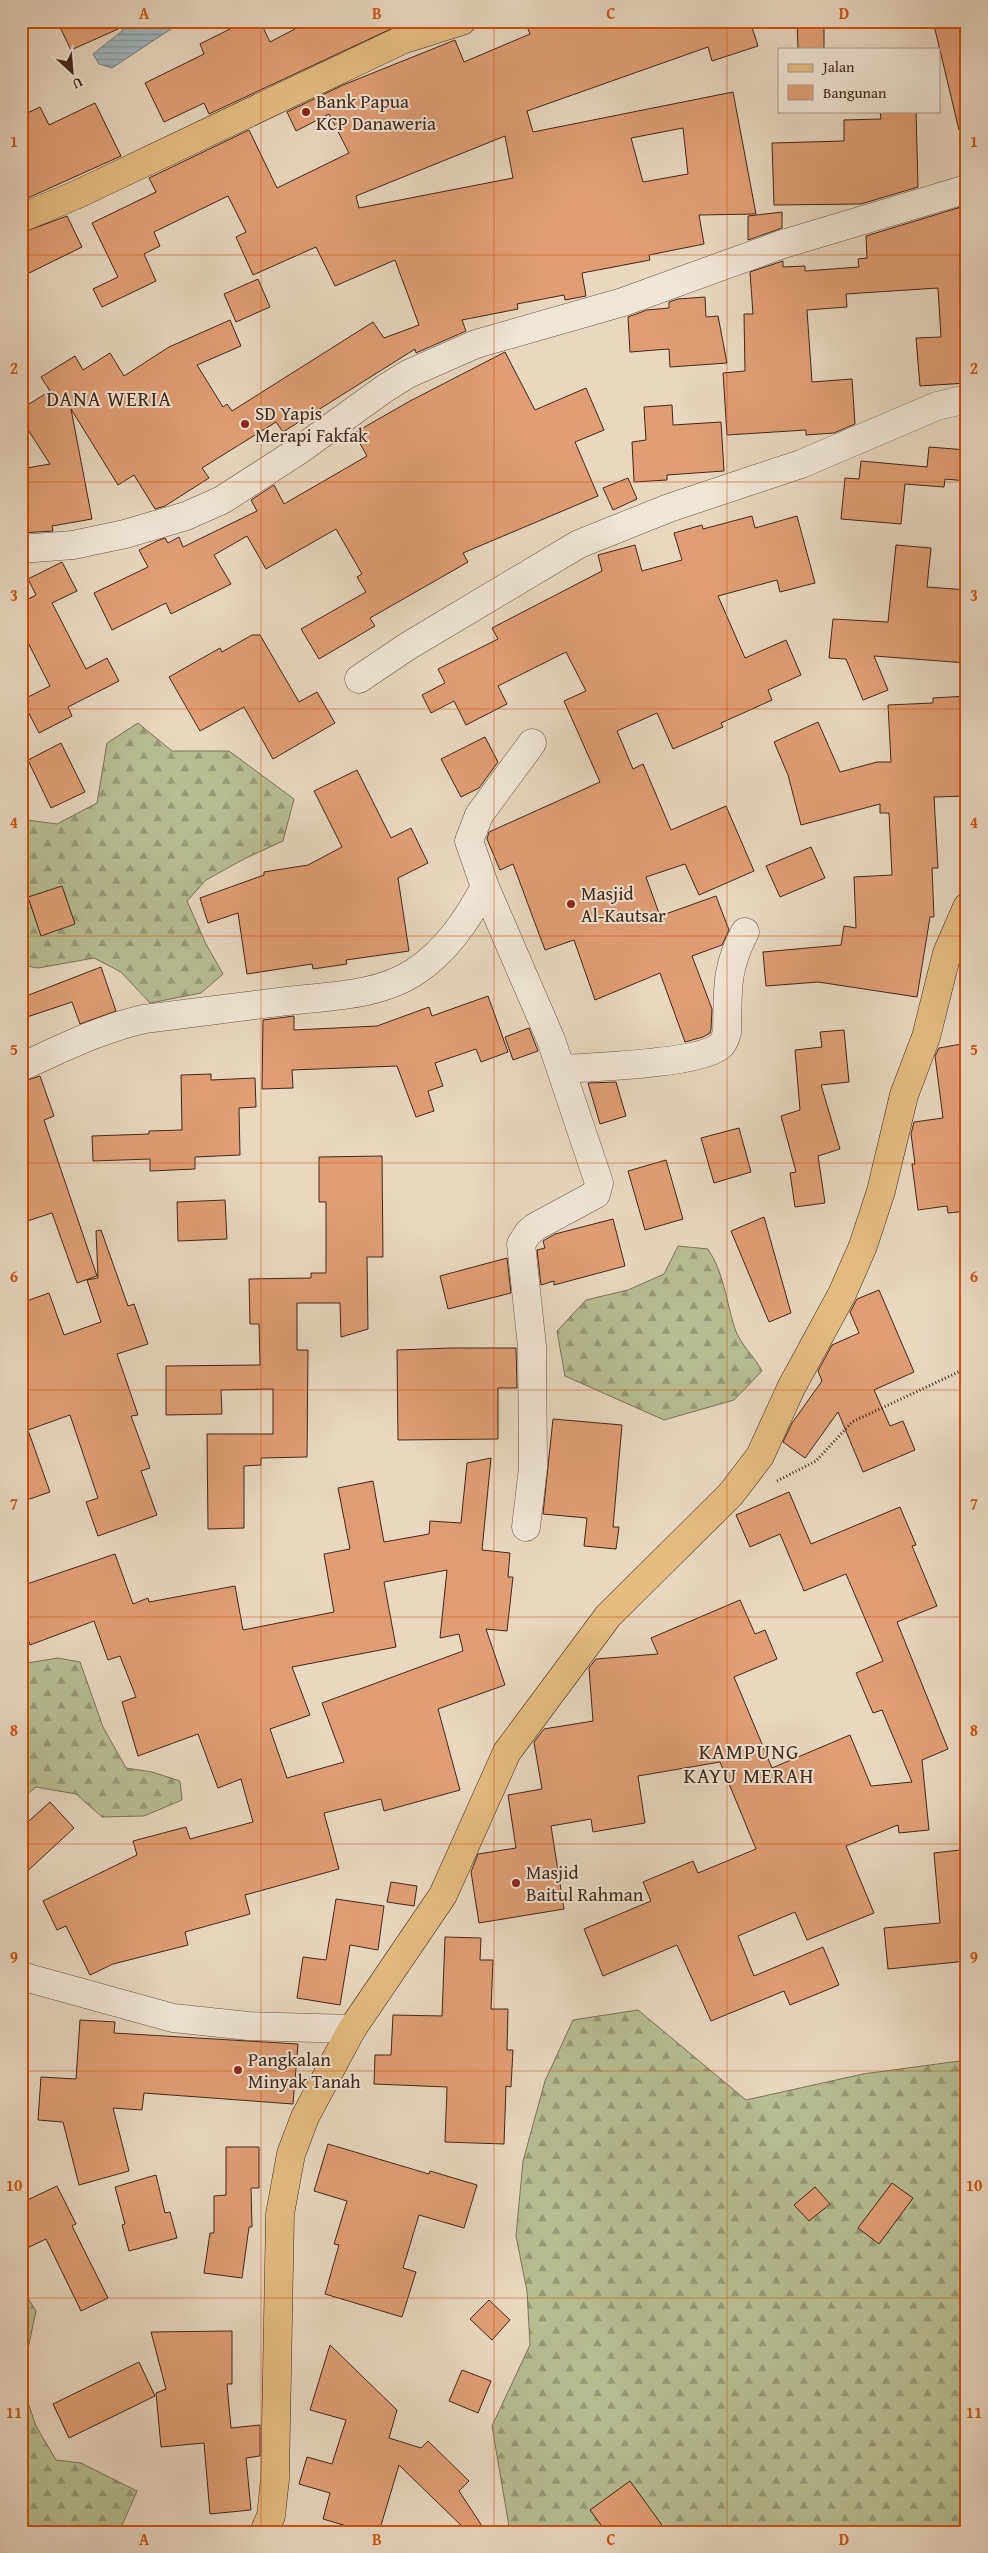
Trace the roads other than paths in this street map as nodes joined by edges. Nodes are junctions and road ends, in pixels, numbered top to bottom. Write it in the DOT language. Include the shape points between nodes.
graph roads {
  1 [pos="462,21"];
  2 [pos="967,189"];
  3 [pos="21,218"];
  4 [pos="967,399"];
  5 [pos="21,549"];
  6 [pos="359,679"];
  7 [pos="532,743"];
  8 [pos="485,887"];
  9 [pos="967,907"];
  10 [pos="745,932"];
  11 [pos="21,1067"];
  12 [pos="562,1069"];
  13 [pos="526,1527"];
  14 [pos="21,1976"];
  15 [pos="352,2029"];
  16 [pos="264,2532"];
  1 -- 3 [label="main road" via="402,40"];
  2 -- 5 [label="street" via="780,244 616,304 476,344 431,363 384,389 298,451 222,500 186,516 125,534 73,545"];
  4 -- 6 [label="street" via="937,406 801,464 669,508 579,544"];
  7 -- 8 [label="street" via="479,815 471,832 471,850"];
  8 -- 11 [label="street" via="467,919 448,943 413,973 384,986 350,994 144,1019 119,1025"];
  8 -- 12 [label="street"];
  9 -- 15 [label="main road" via="947,953 926,1037 904,1095 881,1191 863,1246 760,1456 731,1494 608,1616 507,1752 442,1895"];
  10 -- 12 [label="street" via="729,969 727,1032 720,1046 709,1052 652,1063"];
  12 -- 13 [label="street" via="599,1189 585,1202 536,1227 522,1244 532,1346 532,1468"];
  14 -- 15 [label="street" via="172,2018 248,2026"];
  15 -- 16 [label="main road" via="305,2117 294,2147 280,2214 275,2479 271,2516"];
}
